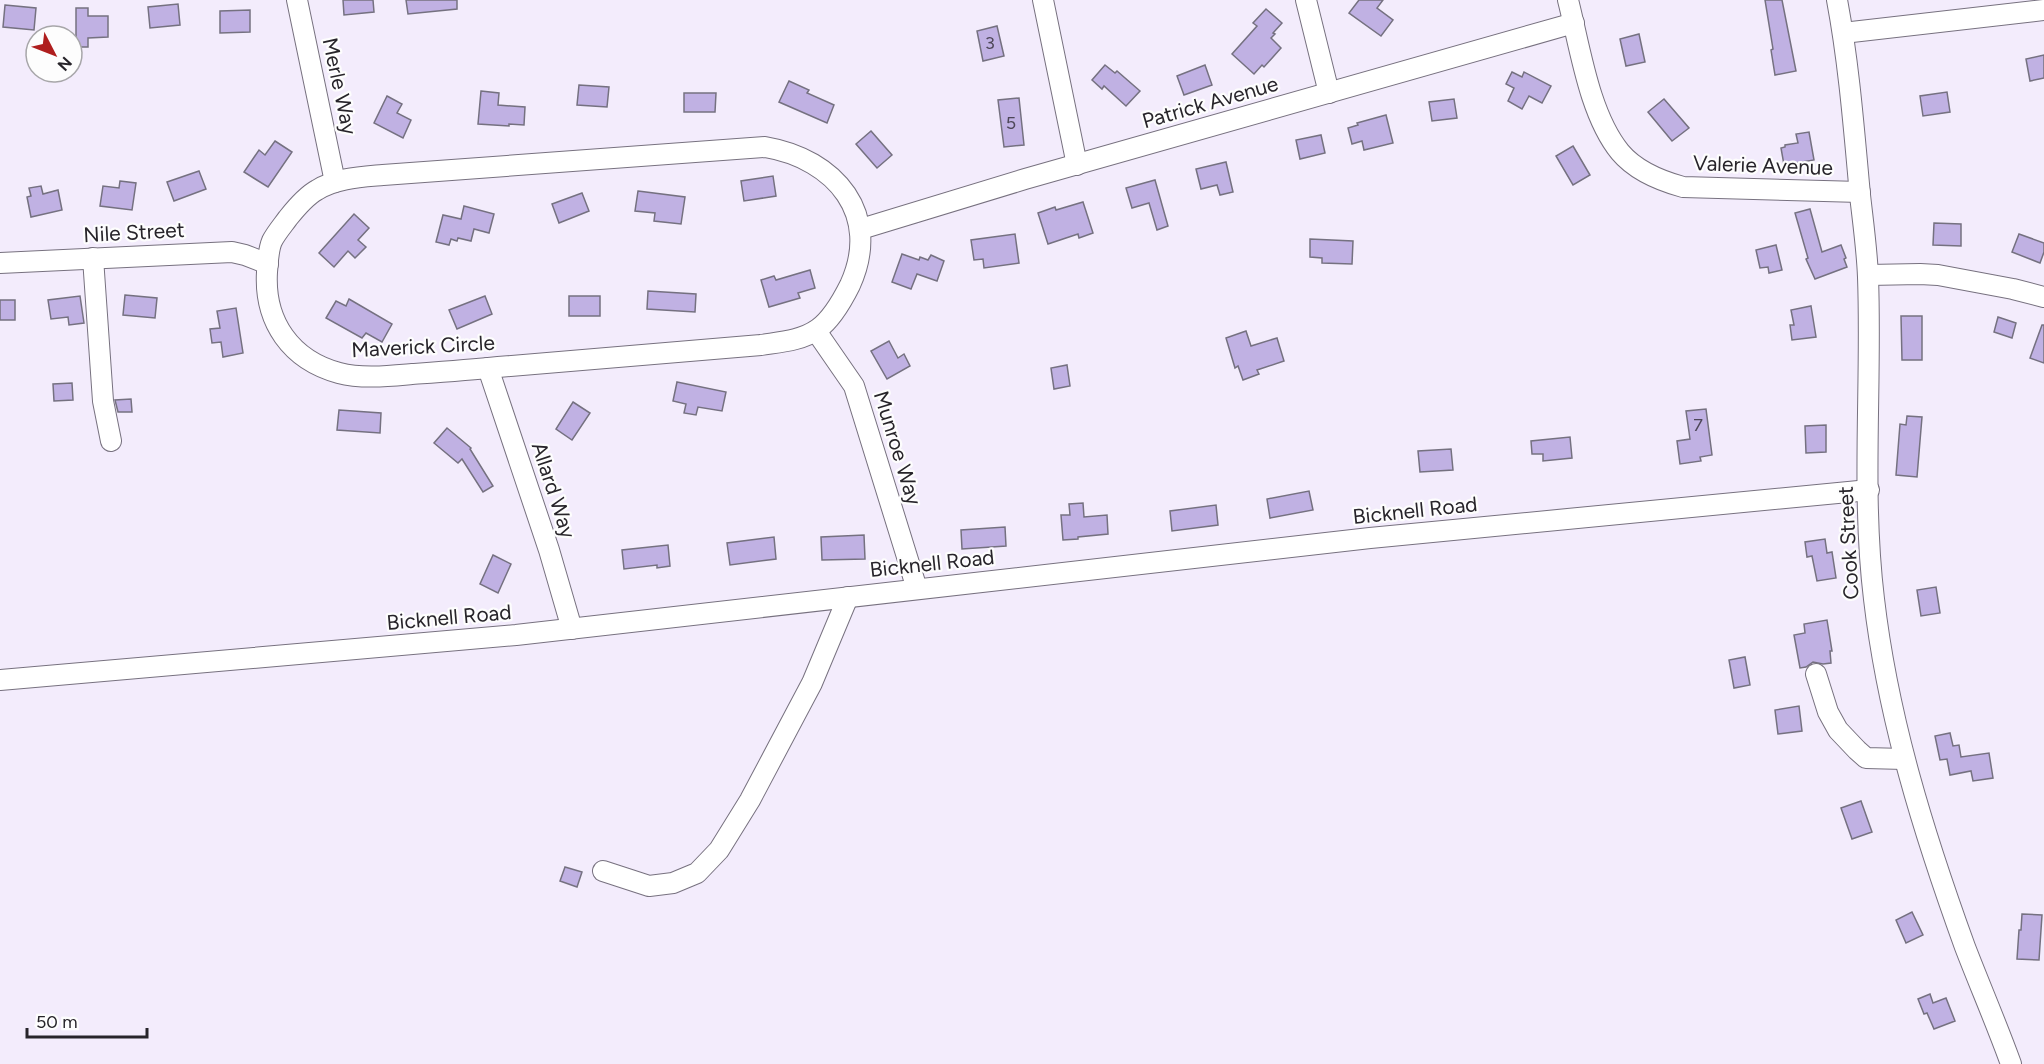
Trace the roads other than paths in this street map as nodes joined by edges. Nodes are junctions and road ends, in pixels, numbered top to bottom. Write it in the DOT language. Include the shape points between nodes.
graph roads {
  1 [pos="297,0"];
  2 [pos="1043,0"];
  3 [pos="1306,0"];
  4 [pos="1568,0"];
  5 [pos="1836,0"];
  6 [pos="2044,10"];
  7 [pos="1574,23"];
  8 [pos="1843,33"];
  9 [pos="1329,93"];
  10 [pos="1077,165"];
  11 [pos="335,182"];
  12 [pos="1860,192"];
  13 [pos="861,229"];
  14 [pos="93,258"];
  15 [pos="0,263"];
  16 [pos="268,264"];
  17 [pos="1868,275"];
  18 [pos="2044,297"];
  19 [pos="816,331"];
  20 [pos="488,368"];
  21 [pos="111,441"];
  22 [pos="1869,490"];
  23 [pos="917,589"];
  24 [pos="848,597"];
  25 [pos="572,629"];
  26 [pos="1816,674"];
  27 [pos="0,680"];
  28 [pos="1904,759"];
  29 [pos="603,871"];
  30 [pos="2011,1064"];
  1 -- 11 [label="street, Merle Way"];
  2 -- 10 [label="street"];
  3 -- 9 [label="street"];
  4 -- 7 [label="street, Valerie Avenue"];
  5 -- 8 [label="street, Cook Street"];
  6 -- 8 [label="street"];
  7 -- 9 [label="street, Patrick Avenue"];
  7 -- 12 [label="street, Valerie Avenue" via="1600,118 1620,152 1642,170 1683,187"];
  8 -- 12 [label="street, Cook Street"];
  9 -- 10 [label="street, Patrick Avenue"];
  10 -- 13 [label="street, Patrick Avenue"];
  11 -- 13 [label="street, Maverick Circle" via="383,175 765,147 798,155 836,181"];
  11 -- 16 [label="street, Maverick Circle" via="317,189 292,213 273,240"];
  12 -- 17 [label="street, Cook Street"];
  13 -- 19 [label="street, Maverick Circle" via="853,278 827,322"];
  14 -- 15 [label="street, Nile Street"];
  14 -- 16 [label="street, Nile Street" via="237,252"];
  14 -- 21 [label="street" via="103,401"];
  16 -- 20 [label="street, Maverick Circle" via="267,287 273,317 288,344 309,361 342,374 379,376"];
  17 -- 18 [label="street" via="1938,275"];
  17 -- 22 [label="street, Cook Street"];
  19 -- 20 [label="street, Maverick Circle" via="761,345"];
  19 -- 23 [label="street, Munroe Way" via="854,386"];
  20 -- 25 [label="street, Allard Way"];
  22 -- 23 [label="street, Bicknell Road" via="1371,538"];
  22 -- 28 [label="street, Cook Street" via="1867,508 1879,643"];
  23 -- 24 [label="street, Bicknell Road"];
  24 -- 25 [label="street, Bicknell Road"];
  24 -- 29 [label="street" via="812,683 719,850 697,873 673,883 649,886"];
  25 -- 27 [label="street, Bicknell Road"];
  26 -- 28 [label="street" via="1827,712 1857,750 1866,758"];
  28 -- 30 [label="street, Cook Street" via="1965,947"];
}
